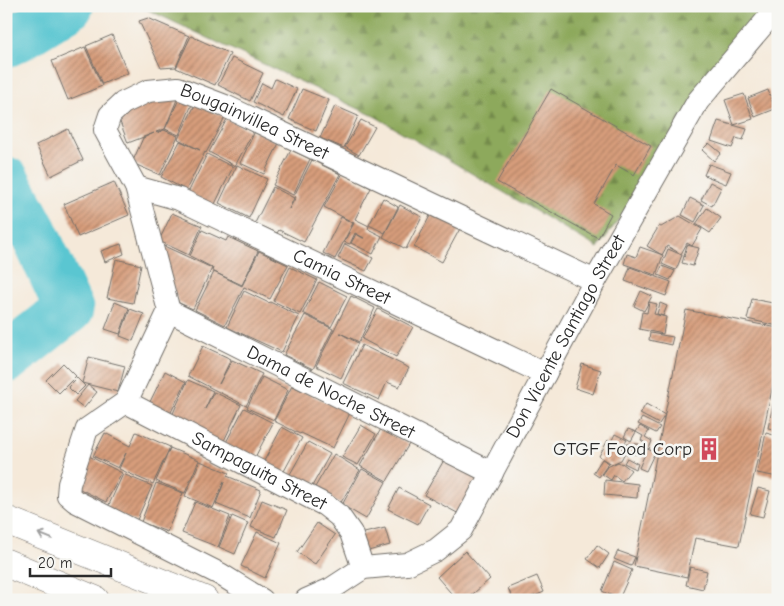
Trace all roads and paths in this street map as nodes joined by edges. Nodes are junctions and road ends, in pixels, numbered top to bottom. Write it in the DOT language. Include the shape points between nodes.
graph roads {
  1 [pos="778,7"];
  2 [pos="136,186"];
  3 [pos="595,281"];
  4 [pos="169,311"];
  5 [pos="545,374"];
  6 [pos="126,402"];
  7 [pos="492,474"];
  8 [pos="6,520"];
  9 [pos="6,563"];
  10 [pos="362,568"];
  11 [pos="95,600"];
  12 [pos="204,600"];
  13 [pos="262,600"];
  14 [pos="306,600"];
  1 -- 3 [label="street, Don Vicente Santiago Street" via="698,101"];
  2 -- 3 [label="street, Bougainvillea Street" via="105,130 110,115 123,102 148,91 178,88 226,106"];
  2 -- 4 [label="street, Bougainvillea Street"];
  2 -- 5 [label="street, Camia Street" via="179,199"];
  3 -- 5 [label="street, Don Vicente Santiago Street"];
  4 -- 6 [label="street"];
  4 -- 7 [label="street, Dama de Noche Street"];
  5 -- 7 [label="street, Don Vicente Santiago Street"];
  6 -- 10 [label="street, Sampaguita Street" via="325,505 339,516 350,533"];
  6 -- 13 [label="street" via="87,429 68,495 75,502 220,574"];
  7 -- 10 [label="street, Don Vicente Santiago Street" via="461,530 436,550 407,564"];
  12 -- 8 [label="main road, one-way"];
  9 -- 11 [label="main road"];
  10 -- 14 [label="street, Don Vicente Santiago Street" via="331,589"];
}
